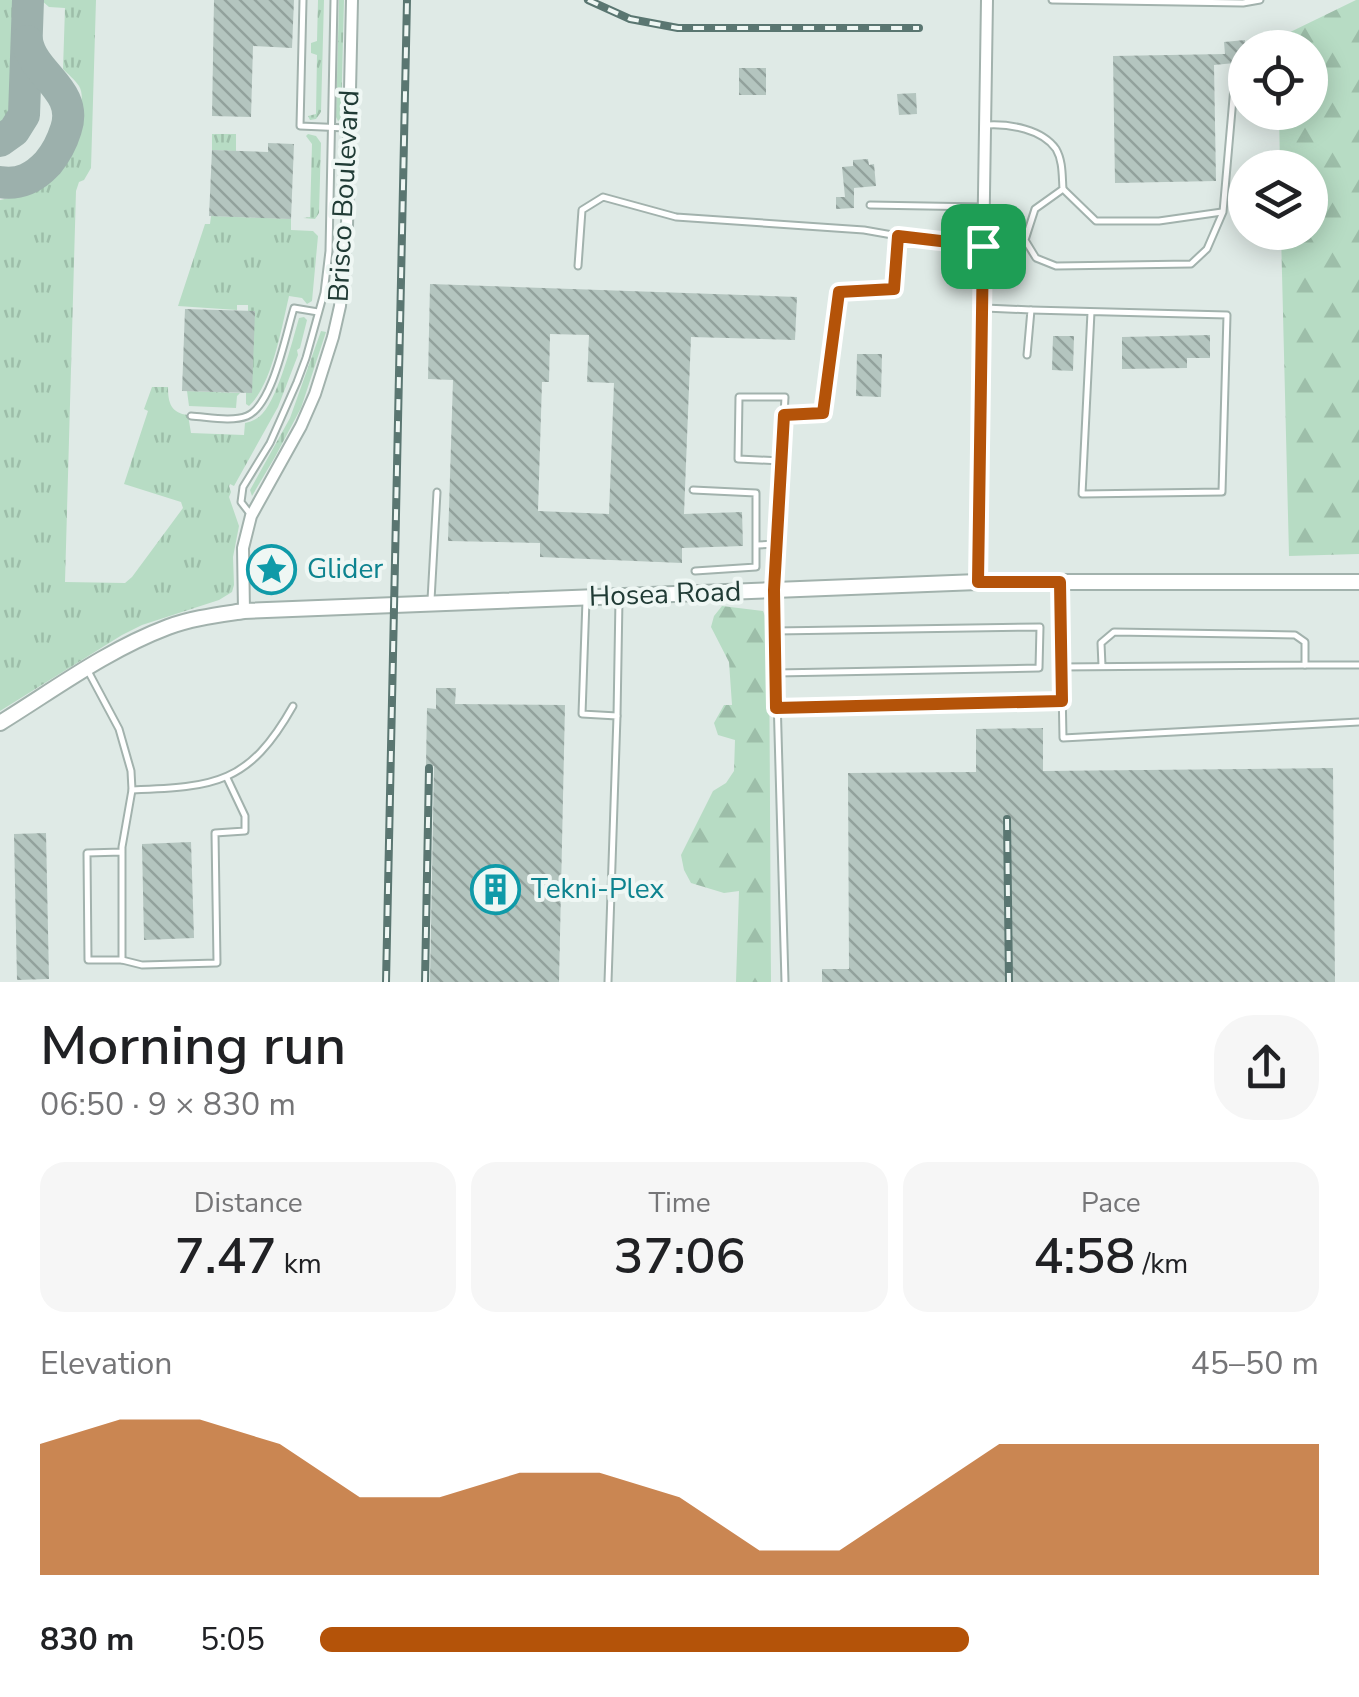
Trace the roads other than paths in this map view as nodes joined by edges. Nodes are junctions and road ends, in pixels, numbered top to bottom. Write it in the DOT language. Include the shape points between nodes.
graph roads {
  1 [pos="303,0"];
  2 [pos="334,0"];
  3 [pos="352,0"];
  4 [pos="987,0"];
  5 [pos="1052,0"];
  6 [pos="1260,0"];
  7 [pos="985,125"];
  8 [pos="332,128"];
  9 [pos="349,128"];
  10 [pos="1230,130"];
  11 [pos="1063,189"];
  12 [pos="870,204"];
  13 [pos="984,207"];
  14 [pos="1223,212"];
  15 [pos="898,236"];
  16 [pos="983,246"];
  17 [pos="578,266"];
  18 [pos="982,308"];
  19 [pos="1031,310"];
  20 [pos="318,312"];
  21 [pos="1091,312"];
  22 [pos="1027,356"];
  23 [pos="784,415"];
  24 [pos="191,416"];
  25 [pos="781,461"];
  26 [pos="692,490"];
  27 [pos="437,492"];
  28 [pos="252,516"];
  29 [pos="778,544"];
  30 [pos="757,545"];
  31 [pos="695,571"];
  32 [pos="978,582"];
  33 [pos="1060,582"];
  34 [pos="1359,582"];
  35 [pos="774,590"];
  36 [pos="619,596"];
  37 [pos="586,597"];
  38 [pos="431,603"];
  39 [pos="244,611"];
  40 [pos="775,631"];
  41 [pos="1304,665"];
  42 [pos="1359,665"];
  43 [pos="1102,666"];
  44 [pos="1060,667"];
  45 [pos="86,668"];
  46 [pos="776,673"];
  47 [pos="1062,701"];
  48 [pos="294,706"];
  49 [pos="776,708"];
  50 [pos="616,716"];
  51 [pos="1359,722"];
  52 [pos="0,724"];
  53 [pos="227,778"];
  54 [pos="132,790"];
  55 [pos="122,852"];
  56 [pos="122,960"];
  57 [pos="608,982"];
  58 [pos="785,982"];
  1 -- 8 [label="lane" via="300,126"];
  2 -- 8 [label="lane"];
  3 -- 9 [label="street, Brisco Boulevard"];
  4 -- 7 [label="street"];
  5 -- 6 [label="lane"];
  7 -- 11 [label="lane" via="1036,133 1055,147"];
  7 -- 13 [label="street"];
  8 -- 9 [label="lane"];
  8 -- 20 [label="lane" via="329,251"];
  9 -- 28 [label="street, Brisco Boulevard" via="345,270 334,338 316,394"];
  10 -- 14 [label="lane"];
  11 -- 14 [label="lane" via="1096,221"];
  11 -- 14 [label="lane" via="1035,209 1024,240 1036,258 1056,266 1191,264"];
  12 -- 13 [label="lane"];
  13 -- 16 [label="street"];
  15 -- 16 [label="lane"];
  15 -- 17 [label="lane" via="676,217 603,197 582,210"];
  15 -- 23 [label="lane" via="894,289 839,292 823,413"];
  16 -- 18 [label="street"];
  18 -- 19 [label="lane"];
  18 -- 32 [label="street"];
  19 -- 21 [label="lane"];
  19 -- 22 [label="lane"];
  20 -- 24 [label="lane" via="294,308 256,411 239,418"];
  20 -- 28 [label="lane" via="283,416 243,488 240,502"];
  21 -- 21 [label="lane" via="1227,315 1222,492 1082,494"];
  23 -- 25 [label="lane"];
  23 -- 25 [label="lane" via="785,397 739,397 738,459"];
  25 -- 29 [label="lane"];
  26 -- 30 [label="lane" via="756,492"];
  27 -- 38 [label="lane"];
  28 -- 39 [label="street, Brisco Boulevard" via="243,548"];
  29 -- 30 [label="lane"];
  29 -- 35 [label="lane"];
  30 -- 31 [label="lane" via="756,567"];
  32 -- 33 [label="street, Hosea Road"];
  32 -- 35 [label="street, Hosea Road"];
  33 -- 34 [label="street, Hosea Road"];
  33 -- 44 [label="lane"];
  35 -- 36 [label="street, Hosea Road"];
  35 -- 40 [label="lane"];
  36 -- 37 [label="street, Hosea Road"];
  36 -- 50 [label="lane"];
  37 -- 38 [label="street, Hosea Road"];
  37 -- 50 [label="lane" via="582,714"];
  38 -- 39 [label="street, Hosea Road"];
  39 -- 45 [label="street, Hosea Road" via="170,626"];
  40 -- 46 [label="lane"];
  40 -- 46 [label="lane" via="1040,627 1039,668"];
  41 -- 42 [label="lane"];
  41 -- 43 [label="lane"];
  41 -- 43 [label="lane" via="1305,642 1296,635 1114,632 1101,643"];
  43 -- 44 [label="lane"];
  44 -- 47 [label="lane"];
  45 -- 52 [label="street, Hosea Road"];
  45 -- 54 [label="lane" via="119,729"];
  46 -- 49 [label="lane"];
  47 -- 49 [label="lane"];
  47 -- 51 [label="lane" via="1063,738"];
  48 -- 53 [label="lane" via="264,750"];
  49 -- 58 [label="lane"];
  50 -- 57 [label="lane"];
  53 -- 54 [label="lane"];
  53 -- 56 [label="lane" via="245,831 215,833 217,962"];
  54 -- 55 [label="lane"];
  55 -- 56 [label="lane"];
  55 -- 56 [label="lane" via="86,853 88,960"];
}
